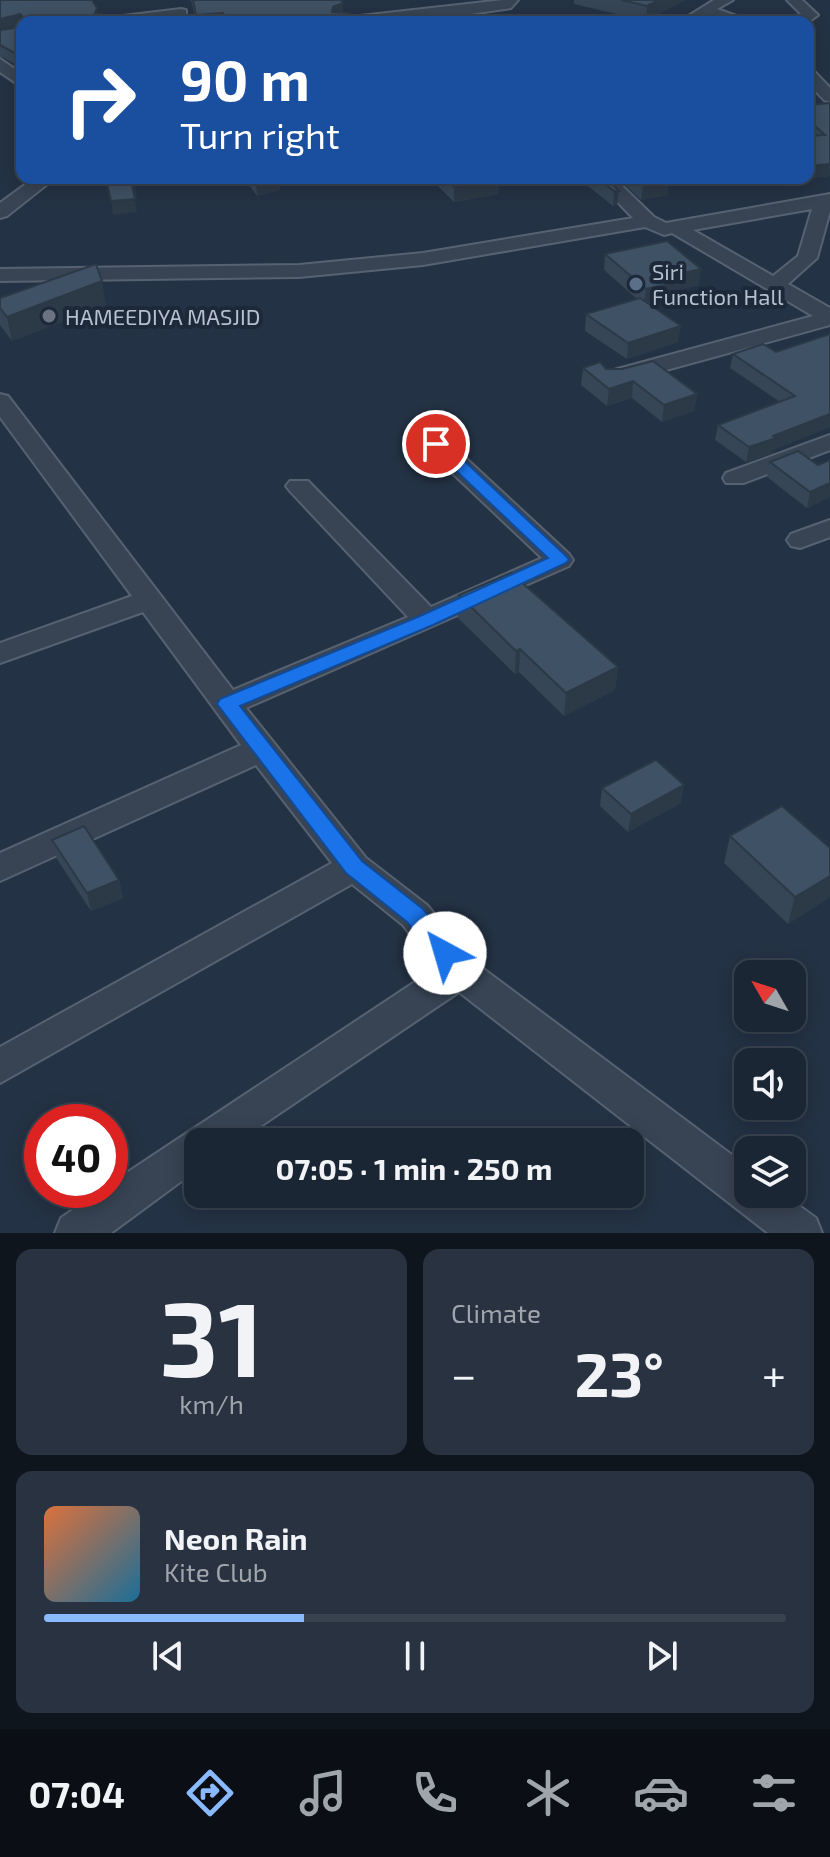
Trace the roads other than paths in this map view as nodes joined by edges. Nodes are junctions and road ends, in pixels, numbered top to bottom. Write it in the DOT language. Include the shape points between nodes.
graph roads {
  1 [pos="511,0"];
  2 [pos="726,0"];
  3 [pos="794,0"];
  4 [pos="184,7"];
  5 [pos="704,10"];
  6 [pos="137,16"];
  7 [pos="461,16"];
  8 [pos="695,16"];
  9 [pos="725,16"];
  10 [pos="814,16"];
  11 [pos="0,64"];
  12 [pos="16,77"];
  13 [pos="814,80"];
  14 [pos="830,97"];
  15 [pos="38,184"];
  16 [pos="610,184"];
  17 [pos="827,201"];
  18 [pos="0,212"];
  19 [pos="647,221"];
  20 [pos="676,228"];
  21 [pos="0,275"];
  22 [pos="775,285"];
  23 [pos="830,317"];
  24 [pos="612,378"];
  25 [pos="0,401"];
  26 [pos="830,442"];
  27 [pos="436,444"];
  28 [pos="735,478"];
  29 [pos="299,486"];
  30 [pos="830,528"];
  31 [pos="800,540"];
  32 [pos="149,600"];
  33 [pos="427,620"];
  34 [pos="0,653"];
  35 [pos="227,704"];
  36 [pos="261,749"];
  37 [pos="354,867"];
  38 [pos="0,868"];
  39 [pos="460,972"];
  40 [pos="0,1066"];
  41 [pos="225,1128"];
  42 [pos="184,1156"];
  43 [pos="734,1182"];
  44 [pos="768,1208"];
  45 [pos="76,1233"];
  46 [pos="801,1233"];
  1 -- 7 [label="street"];
  2 -- 5 [label="street"];
  3 -- 10 [label="street"];
  4 -- 6 [label="street"];
  5 -- 8 [label="street"];
  5 -- 9 [label="street"];
  11 -- 12 [label="street"];
  13 -- 14 [label="street"];
  15 -- 18 [label="street"];
  16 -- 19 [label="street"];
  17 -- 20 [label="street"];
  17 -- 22 [label="street" via="807,258"];
  19 -- 20 [label="street"];
  19 -- 21 [label="street" via="423,259 299,271"];
  20 -- 22 [label="street"];
  22 -- 23 [label="street"];
  23 -- 24 [label="street"];
  25 -- 32 [label="street"];
  26 -- 28 [label="street"];
  27 -- 33 [label="street" via="560,560"];
  29 -- 33 [label="street"];
  30 -- 31 [label="street"];
  32 -- 34 [label="street"];
  32 -- 35 [label="street"];
  33 -- 35 [label="street"];
  35 -- 36 [label="street"];
  36 -- 37 [label="street"];
  36 -- 38 [label="street"];
  37 -- 39 [label="street" via="415,915"];
  37 -- 40 [label="street"];
  39 -- 41 [label="street"];
  39 -- 43 [label="street"];
  42 -- 45 [label="street"];
  44 -- 46 [label="street"];
}
